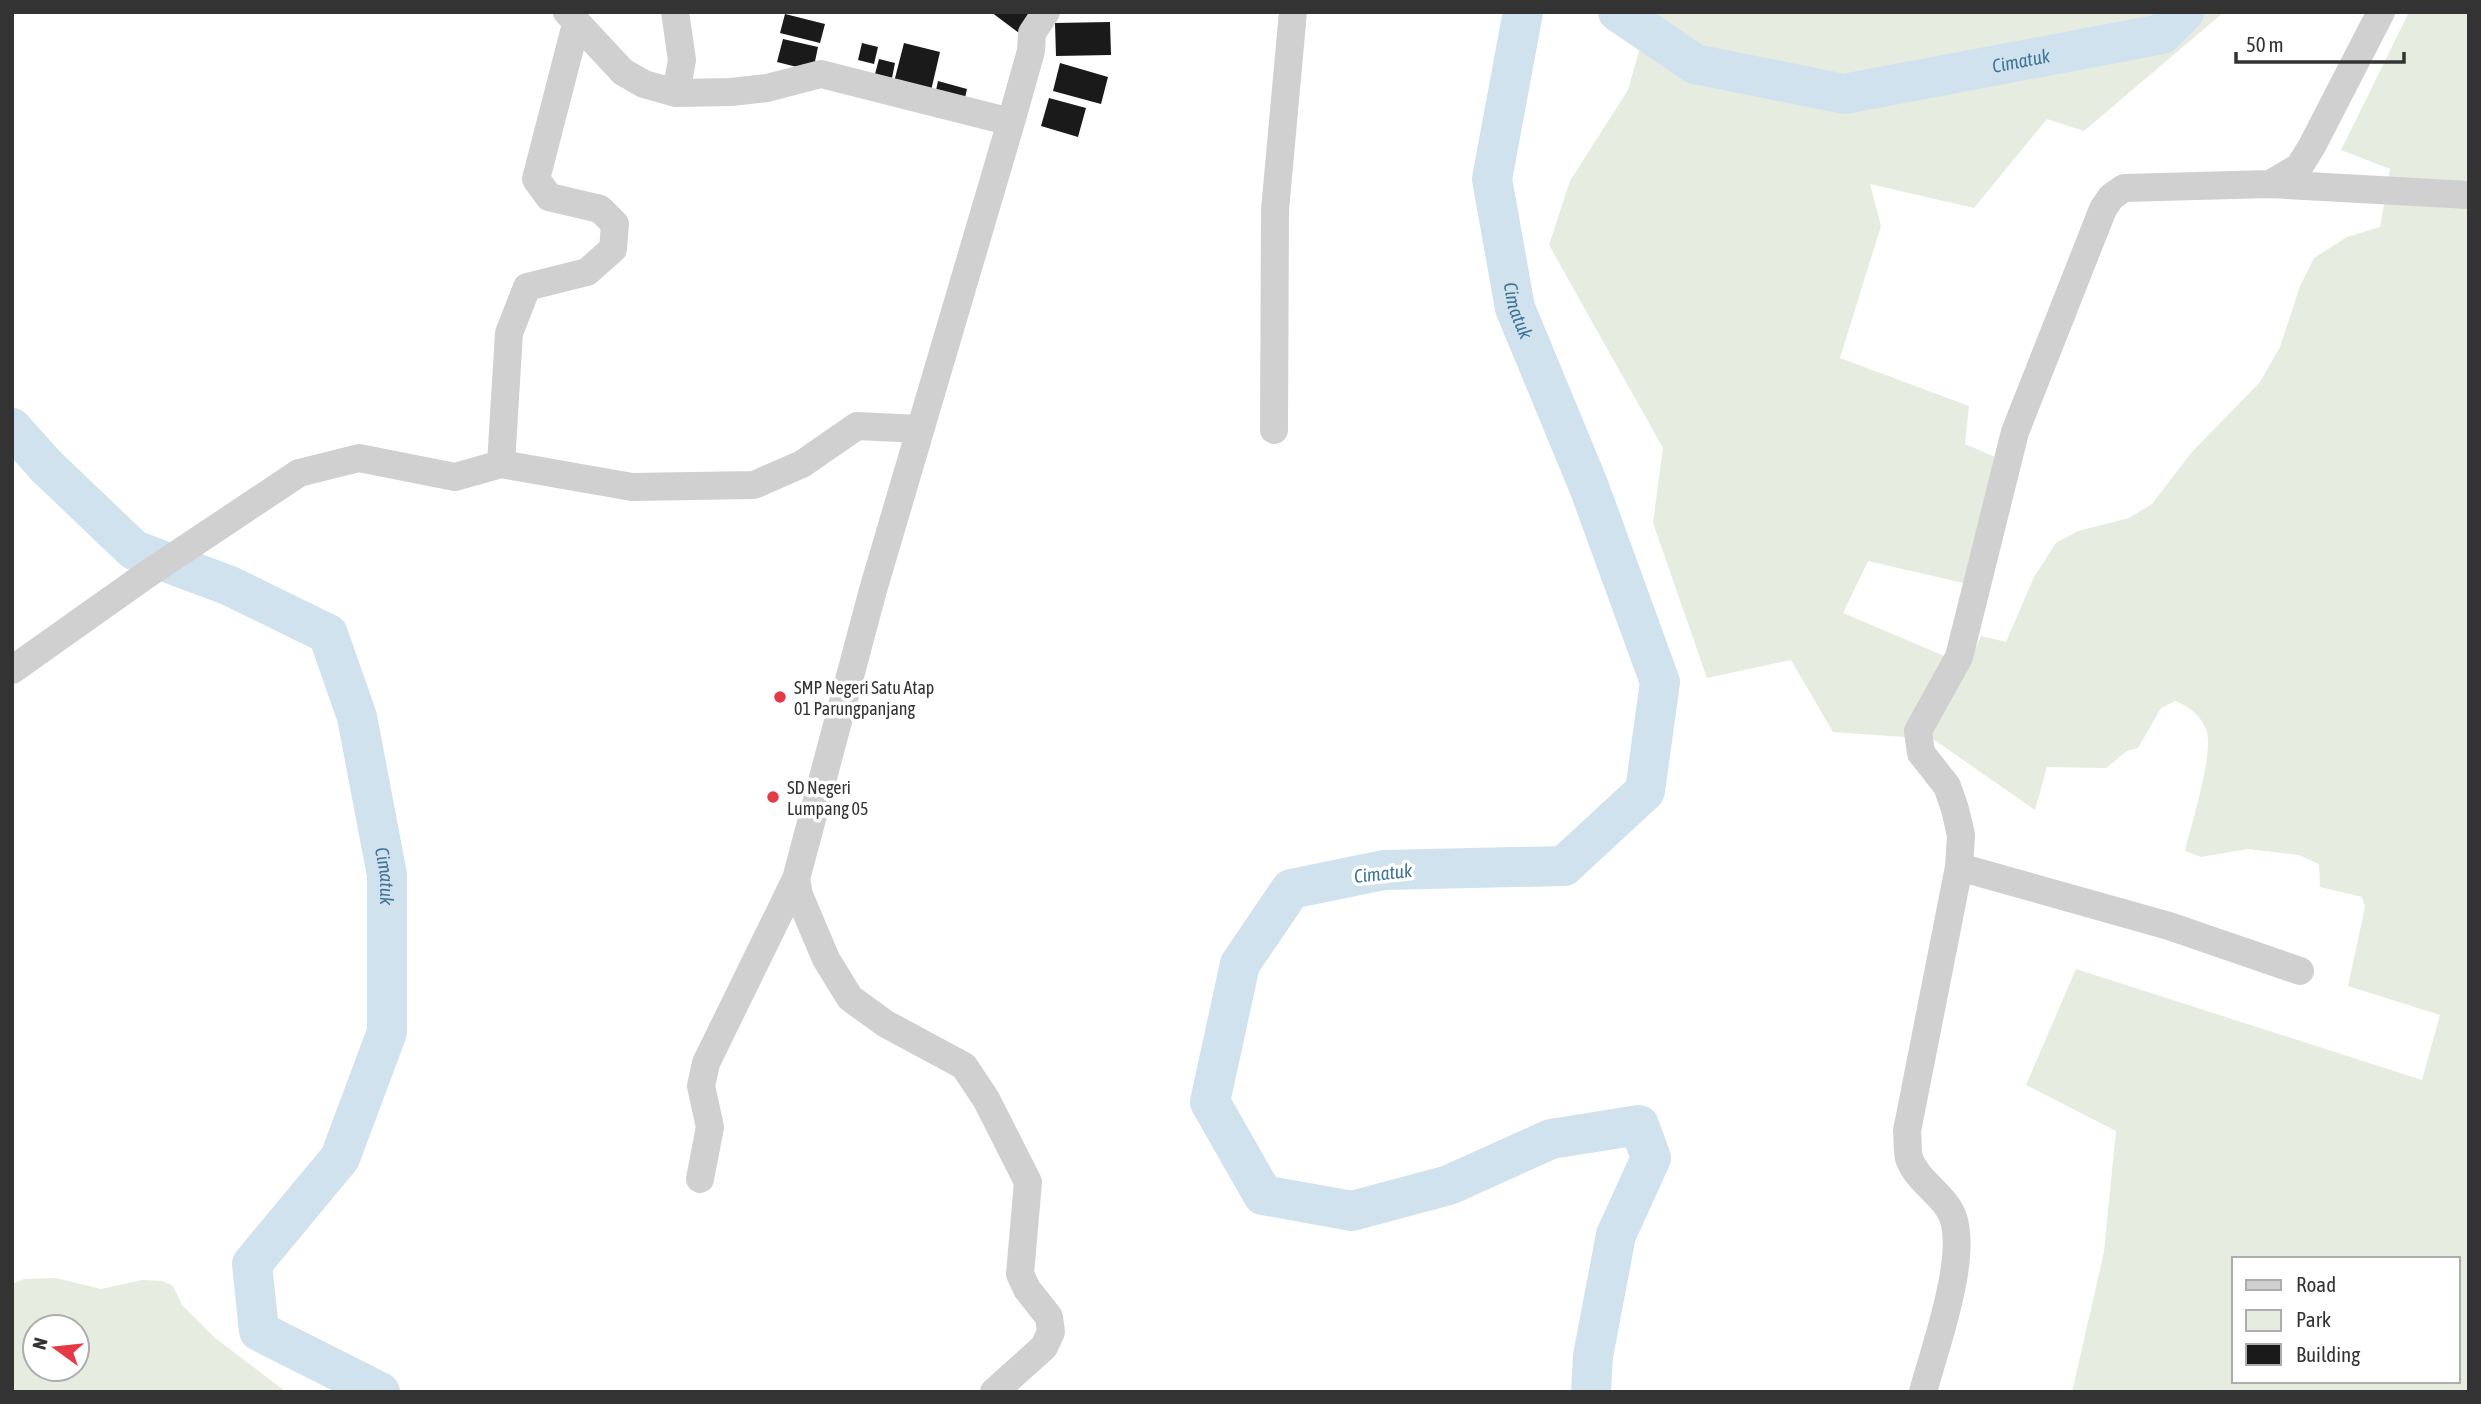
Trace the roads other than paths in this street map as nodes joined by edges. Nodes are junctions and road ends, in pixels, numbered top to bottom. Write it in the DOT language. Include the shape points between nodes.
graph roads {
  1 [pos="675,12"];
  2 [pos="1046,12"];
  3 [pos="1293,12"];
  4 [pos="2381,12"];
  5 [pos="572,18"];
  6 [pos="676,93"];
  7 [pos="1011,122"];
  8 [pos="2270,184"];
  9 [pos="2469,195"];
  10 [pos="920,429"];
  11 [pos="1274,429"];
  12 [pos="501,464"];
  13 [pos="12,670"];
  14 [pos="1959,867"];
  15 [pos="796,879"];
  16 [pos="2300,971"];
  17 [pos="700,1179"];
  18 [pos="994,1392"];
  19 [pos="1923,1392"];
  1 -- 6 [label="street" via="682,60"];
  2 -- 7 [label="street" via="1032,33"];
  3 -- 11 [label="street" via="1275,210"];
  4 -- 8 [label="street" via="2299,167"];
  5 -- 6 [label="street" via="623,72"];
  5 -- 12 [label="street" via="536,179 549,197 600,209 615,224 613,249 587,272 527,288 509,332"];
  6 -- 7 [label="street" via="755,89 821,74"];
  7 -- 10 [label="street"];
  8 -- 9 [label="street"];
  8 -- 14 [label="street" via="2124,188 2110,197 2103,209 2015,432 1959,657 1918,731 1921,753 1947,786 1955,809 1961,835"];
  10 -- 12 [label="street" via="857,426 802,464 754,485 632,487"];
  10 -- 15 [label="street"];
  12 -- 13 [label="street" via="455,477 359,458 299,473"];
  14 -- 16 [label="street" via="2169,926"];
  14 -- 19 [label="street" via="1907,1131 1909,1158 1950,1209 1957,1233 1956,1267"];
  15 -- 17 [label="street" via="705,1063 701,1086 710,1127"];
  15 -- 18 [label="street" via="826,959 850,998 886,1024 964,1066 1028,1182 1020,1274 1049,1317 1051,1332 1044,1347"];
}
